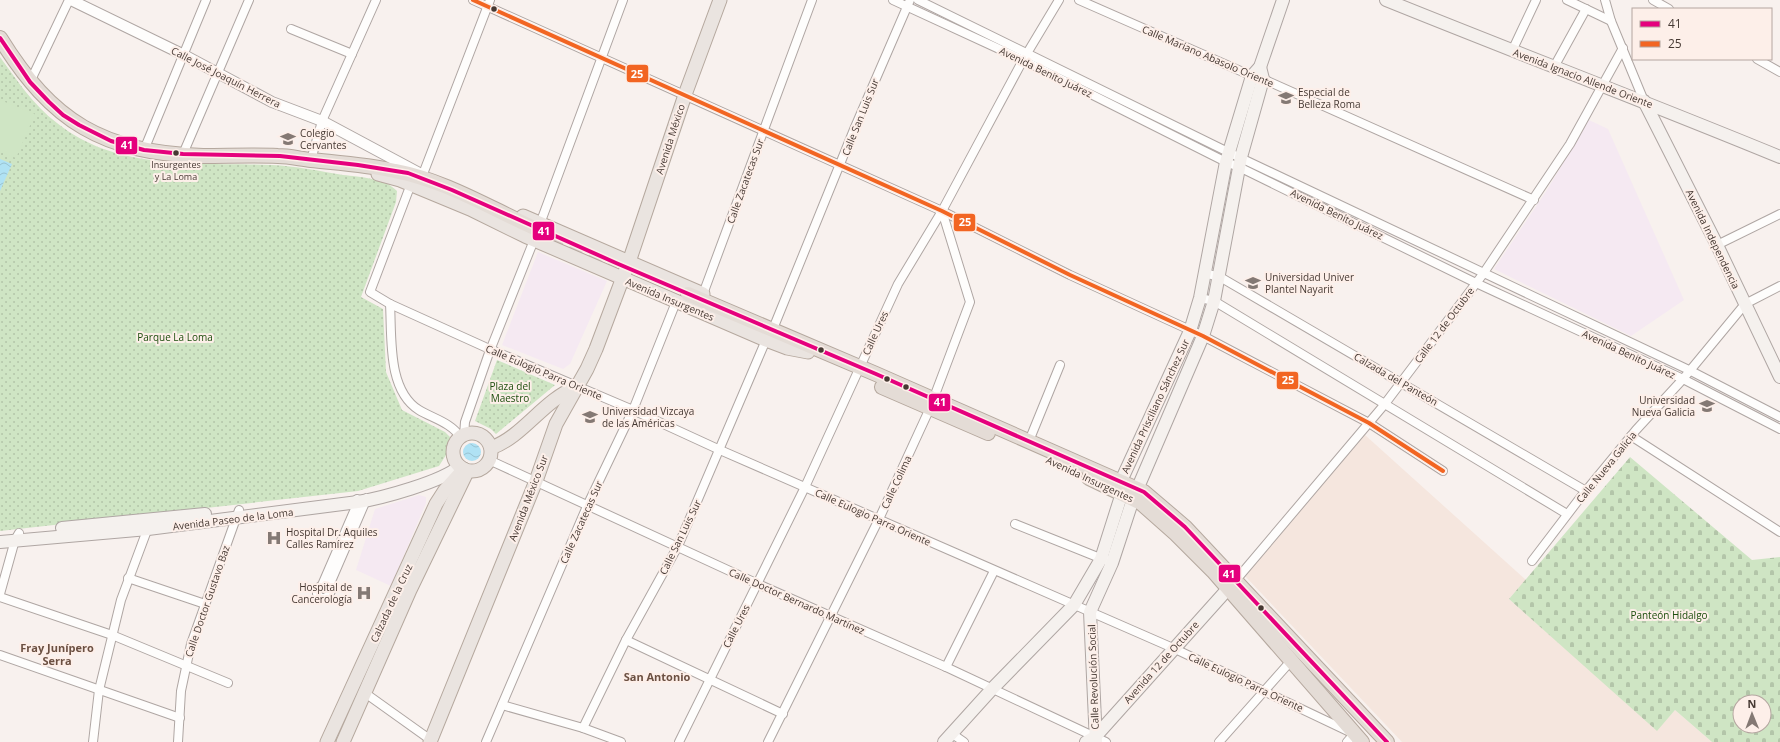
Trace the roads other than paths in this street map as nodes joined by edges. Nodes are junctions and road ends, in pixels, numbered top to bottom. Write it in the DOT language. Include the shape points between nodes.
graph roads {
  1 [pos="70,0"];
  2 [pos="206,0"];
  3 [pos="249,0"];
  4 [pos="376,0"];
  5 [pos="473,0"];
  6 [pos="623,0"];
  7 [pos="720,0"];
  8 [pos="812,0"];
  9 [pos="893,0"];
  10 [pos="918,0"];
  11 [pos="1059,0"];
  12 [pos="1079,0"];
  13 [pos="1283,0"];
  14 [pos="1386,0"];
  15 [pos="1536,0"];
  16 [pos="1567,0"];
  17 [pos="1605,0"];
  18 [pos="1653,0"];
  19 [pos="908,3"];
  20 [pos="489,4"];
  21 [pos="1667,8"];
  22 [pos="1586,9"];
  23 [pos="1611,21"];
  24 [pos="291,29"];
  25 [pos="0,38"];
  26 [pos="1624,48"];
  27 [pos="1512,51"];
  28 [pos="1028,53"];
  29 [pos="352,54"];
  30 [pos="184,55"];
  31 [pos="601,58"];
  32 [pos="1023,60"];
  33 [pos="1759,60"];
  34 [pos="1554,67"];
  35 [pos="217,72"];
  36 [pos="1780,72"];
  37 [pos="1257,78"];
  38 [pos="30,82"];
  39 [pos="1604,86"];
  40 [pos="684,96"];
  41 [pos="1644,101"];
  42 [pos="322,121"];
  43 [pos="764,130"];
  44 [pos="144,150"];
  45 [pos="183,154"];
  46 [pos="1227,157"];
  47 [pos="1780,157"];
  48 [pos="311,160"];
  49 [pos="1240,162"];
  50 [pos="840,166"];
  51 [pos="423,174"];
  52 [pos="411,184"];
  53 [pos="1534,200"];
  54 [pos="942,211"];
  55 [pos="1780,214"];
  56 [pos="534,230"];
  57 [pos="1717,245"];
  58 [pos="629,262"];
  59 [pos="1204,274"];
  60 [pos="1483,274"];
  61 [pos="1218,276"];
  62 [pos="623,279"];
  63 [pos="1476,283"];
  64 [pos="1780,286"];
  65 [pos="703,294"];
  66 [pos="680,296"];
  67 [pos="1200,298"];
  68 [pos="1214,301"];
  69 [pos="390,304"];
  70 [pos="1745,304"];
  71 [pos="775,324"];
  72 [pos="1190,331"];
  73 [pos="1203,336"];
  74 [pos="766,340"];
  75 [pos="491,349"];
  76 [pos="809,349"];
  77 [pos="1060,366"];
  78 [pos="857,370"];
  79 [pos="1689,370"];
  80 [pos="1780,377"];
  81 [pos="1683,379"];
  82 [pos="1402,382"];
  83 [pos="578,386"];
  84 [pos="932,403"];
  85 [pos="1384,405"];
  86 [pos="633,410"];
  87 [pos="534,416"];
  88 [pos="1780,417"];
  89 [pos="1369,422"];
  90 [pos="556,424"];
  91 [pos="1780,430"];
  92 [pos="462,436"];
  93 [pos="1631,436"];
  94 [pos="1029,441"];
  95 [pos="720,450"];
  96 [pos="490,454"];
  97 [pos="462,466"];
  98 [pos="1443,471"];
  99 [pos="536,481"];
  100 [pos="805,487"];
  101 [pos="1128,491"];
  102 [pos="1586,491"];
  103 [pos="362,498"];
  104 [pos="588,504"];
  105 [pos="238,514"];
  106 [pos="1567,514"];
  107 [pos="879,519"];
  108 [pos="1015,524"];
  109 [pos="149,525"];
  110 [pos="1780,532"];
  111 [pos="0,535"];
  112 [pos="17,536"];
  113 [pos="0,542"];
  114 [pos="678,546"];
  115 [pos="1107,561"];
  116 [pos="1532,561"];
  117 [pos="334,564"];
  118 [pos="994,571"];
  119 [pos="128,578"];
  120 [pos="758,584"];
  121 [pos="1231,585"];
  122 [pos="0,594"];
  123 [pos="0,597"];
  124 [pos="205,604"];
  125 [pos="1074,605"];
  126 [pos="1090,612"];
  127 [pos="831,617"];
  128 [pos="389,621"];
  129 [pos="112,635"];
  130 [pos="626,640"];
  131 [pos="1173,648"];
  132 [pos="0,655"];
  133 [pos="1290,662"];
  134 [pos="186,666"];
  135 [pos="946,667"];
  136 [pos="710,679"];
  137 [pos="228,683"];
  138 [pos="992,689"];
  139 [pos="100,690"];
  140 [pos="1265,691"];
  141 [pos="365,693"];
  142 [pos="502,705"];
  143 [pos="783,714"];
  144 [pos="180,718"];
  145 [pos="583,728"];
  146 [pos="947,738"];
  147 [pos="1354,739"];
  148 [pos="431,741"];
  149 [pos="1095,741"];
  150 [pos="93,742"];
  151 [pos="178,742"];
  152 [pos="327,742"];
  153 [pos="345,742"];
  154 [pos="486,742"];
  155 [pos="621,742"];
  156 [pos="680,742"];
  157 [pos="768,742"];
  158 [pos="964,742"];
  159 [pos="1219,742"];
  160 [pos="1387,742"];
  1 -- 30 [label="street, Calle José Joaquín Herrera"];
  1 -- 38 [label="street"];
  2 -- 30 [label="street"];
  3 -- 35 [label="street"];
  4 -- 29 [label="street"];
  5 -- 20 [label="street"];
  6 -- 31 [label="street"];
  7 -- 40 [label="main road, Avenida México"];
  8 -- 43 [label="street, Calle Zacatecas Sur"];
  9 -- 19 [label="street, Avenida Benito Juárez"];
  10 -- 28 [label="street, Avenida Benito Juárez"];
  11 -- 28 [label="street, Calle Ures"];
  12 -- 37 [label="street, Calle Mariano Abasolo Oriente"];
  13 -- 37 [label="main road, Avenida Prisciliano Sánchez Sur"];
  14 -- 27 [label="main road, Avenida Ignacio Allende Oriente"];
  15 -- 27 [label="street"];
  16 -- 22 [label="street"];
  17 -- 23 [label="street"];
  18 -- 21 [label="street"];
  19 -- 32 [label="street, Avenida Benito Juárez"];
  19 -- 50 [label="street, Calle San Luis Sur"];
  20 -- 31 [label="street"];
  20 -- 51 [label="street"];
  22 -- 23 [label="street"];
  22 -- 34 [label="street"];
  23 -- 26 [label="street"];
  24 -- 29 [label="street"];
  25 -- 38 [label="highway"];
  26 -- 39 [label="street, Calle 12 de Octubre"];
  26 -- 41 [label="street"];
  27 -- 34 [label="main road, Avenida Ignacio Allende Oriente"];
  28 -- 32 [label="street, Calle Ures"];
  28 -- 46 [label="street, Avenida Benito Juárez"];
  29 -- 42 [label="street"];
  30 -- 35 [label="street, Calle José Joaquín Herrera"];
  30 -- 44 [label="street"];
  31 -- 40 [label="street"];
  31 -- 56 [label="street"];
  32 -- 46 [label="street, Avenida Benito Juárez"];
  32 -- 54 [label="street, Calle Ures"];
  33 -- 36 [label="street"];
  34 -- 39 [label="main road, Avenida Ignacio Allende Oriente"];
  35 -- 42 [label="street, Calle José Joaquín Herrera" via="272,102"];
  35 -- 45 [label="street"];
  37 -- 46 [label="main road, Avenida Prisciliano Sánchez Sur"];
  37 -- 49 [label="main road, Avenida Prisciliano Sánchez Sur"];
  37 -- 53 [label="street, Calle Mariano Abasolo Oriente"];
  38 -- 44 [label="highway" via="63,115 79,125 111,141"];
  39 -- 41 [label="main road, Avenida Ignacio Allende Oriente"];
  39 -- 53 [label="street, Calle 12 de Octubre"];
  40 -- 43 [label="street"];
  40 -- 58 [label="main road, Avenida México"];
  41 -- 47 [label="main road, Avenida Ignacio Allende Oriente"];
  41 -- 57 [label="main road, Avenida Independencia"];
  42 -- 48 [label="street"];
  42 -- 51 [label="street, Calle José Joaquín Herrera"];
  43 -- 50 [label="street"];
  43 -- 65 [label="street, Calle Zacatecas Sur"];
  44 -- 45 [label="highway"];
  45 -- 48 [label="highway" via="280,156"];
  46 -- 49 [label="street, Avenida Benito Juárez"];
  46 -- 59 [label="main road, Avenida Prisciliano Sánchez Sur"];
  48 -- 52 [label="main road" via="388,176"];
  48 -- 56 [label="highway" via="408,174 433,182"];
  49 -- 60 [label="street, Avenida Benito Juárez"];
  49 -- 61 [label="main road, Avenida Prisciliano Sánchez Sur"];
  49 -- 63 [label="street, Avenida Benito Juárez"];
  50 -- 54 [label="street"];
  50 -- 71 [label="street, Calle San Luis Sur"];
  51 -- 56 [label="main road"];
  52 -- 56 [label="main road" via="470,209"];
  52 -- 69 [label="street, Calle Eulogio Parra Oriente" via="370,292"];
  53 -- 60 [label="street, Calle 12 de Octubre"];
  54 -- 72 [label="street"];
  54 -- 78 [label="street, Calle Ures" via="898,284"];
  54 -- 84 [label="street, Calle Colima" via="970,302"];
  55 -- 57 [label="street"];
  56 -- 58 [label="main road"];
  56 -- 62 [label="main road, Avenida Insurgentes"];
  56 -- 75 [label="street"];
  57 -- 70 [label="main road, Avenida Independencia"];
  58 -- 62 [label="main road, Avenida México"];
  58 -- 66 [label="main road"];
  59 -- 61 [label="street, Calzada del Panteón"];
  59 -- 67 [label="main road, Avenida Prisciliano Sánchez Sur"];
  60 -- 63 [label="street, Calle 12 de Octubre"];
  60 -- 79 [label="street, Avenida Benito Juárez"];
  61 -- 68 [label="main road, Avenida Prisciliano Sánchez Sur"];
  61 -- 82 [label="street, Calzada del Panteón"];
  62 -- 66 [label="main road, Avenida Insurgentes"];
  62 -- 83 [label="main road, Avenida México Sur" via="596,349"];
  63 -- 81 [label="street, Avenida Benito Juárez"];
  63 -- 82 [label="street, Calle 12 de Octubre"];
  64 -- 70 [label="street"];
  65 -- 66 [label="main road, Avenida Insurgentes"];
  65 -- 71 [label="main road, Avenida Insurgentes"];
  66 -- 74 [label="main road, Avenida Insurgentes"];
  66 -- 76 [label="highway, Avenida Insurgentes"];
  66 -- 86 [label="street, Calle Zacatecas Sur"];
  67 -- 68 [label="street"];
  67 -- 72 [label="main road, Avenida Prisciliano Sánchez Sur"];
  68 -- 73 [label="main road, Avenida Prisciliano Sánchez Sur"];
  68 -- 85 [label="street"];
  69 -- 75 [label="street, Calle Eulogio Parra Oriente"];
  69 -- 92 [label="street" via="393,364 404,394 414,406"];
  70 -- 79 [label="street, Calle Nueva Galicia"];
  70 -- 80 [label="main road, Avenida Independencia"];
  71 -- 76 [label="main road, Avenida Insurgentes" via="795,334"];
  72 -- 73 [label="street"];
  72 -- 101 [label="main road, Avenida Prisciliano Sánchez Sur"];
  73 -- 89 [label="street"];
  73 -- 101 [label="main road, Avenida Prisciliano Sánchez Sur"];
  74 -- 76 [label="main road, Avenida Insurgentes" via="786,348"];
  74 -- 95 [label="street, Calle San Luis Sur"];
  75 -- 83 [label="street, Calle Eulogio Parra Oriente"];
  75 -- 92 [label="street"];
  76 -- 78 [label="highway, Avenida Insurgentes"];
  77 -- 94 [label="street"];
  78 -- 84 [label="highway, Avenida Insurgentes"];
  78 -- 100 [label="street, Calle Ures"];
  79 -- 81 [label="street, Calle Nueva Galicia"];
  79 -- 88 [label="street, Avenida Benito Juárez"];
  81 -- 91 [label="street, Avenida Benito Juárez"];
  81 -- 93 [label="street, Calle Nueva Galicia"];
  82 -- 85 [label="street, Calle 12 de Octubre"];
  82 -- 102 [label="street, Calzada del Panteón"];
  83 -- 86 [label="street, Calle Eulogio Parra Oriente"];
  83 -- 87 [label="main road" via="562,393"];
  83 -- 90 [label="main road, Avenida México Sur"];
  84 -- 94 [label="highway, Avenida Insurgentes"];
  84 -- 101 [label="highway, Avenida Insurgentes"];
  84 -- 107 [label="street, Calle Colima"];
  85 -- 89 [label="street, Calle 12 de Octubre"];
  85 -- 106 [label="street"];
  86 -- 95 [label="street, Calle Eulogio Parra Oriente"];
  86 -- 104 [label="street, Calle Zacatecas Sur"];
  87 -- 90 [label="main road" via="550,411 555,414"];
  87 -- 96 [label="main road"];
  89 -- 98 [label="street"];
  89 -- 121 [label="street, Calle 12 de Octubre"];
  90 -- 99 [label="main road, Avenida México Sur"];
  92 -- 96 [label="main road" via="474,433 481,435 486,439"];
  92 -- 97 [label="main road" via="454,446 453,452"];
  93 -- 102 [label="street, Calle Nueva Galicia"];
  93 -- 110 [label="street"];
  94 -- 101 [label="highway, Avenida Insurgentes"];
  95 -- 100 [label="street, Calle Eulogio Parra Oriente"];
  95 -- 114 [label="street, Calle San Luis Sur"];
  96 -- 97 [label="main road" via="484,467 479,470"];
  96 -- 99 [label="street, Calle Doctor Bernardo Martínez"];
  97 -- 103 [label="main road, Avenida Paseo de la Loma"];
  97 -- 128 [label="main road, Calzada de la Cruz" via="436,504"];
  99 -- 104 [label="street, Calle Doctor Bernardo Martínez"];
  99 -- 148 [label="main road, Avenida México Sur"];
  100 -- 107 [label="street, Calle Eulogio Parra Oriente"];
  100 -- 120 [label="street, Calle Ures"];
  101 -- 115 [label="main road, Avenida Prisciliano Sánchez Sur"];
  101 -- 121 [label="highway, Avenida Insurgentes" via="1212,571"];
  102 -- 106 [label="street, Calle Nueva Galicia"];
  103 -- 105 [label="main road, Avenida Paseo de la Loma"];
  103 -- 117 [label="street"];
  104 -- 114 [label="street, Calle Doctor Bernardo Martínez"];
  104 -- 142 [label="street, Calle Zacatecas Sur"];
  105 -- 109 [label="main road, Avenida Paseo de la Loma"];
  105 -- 124 [label="street, Calle Doctor Gustavo Baz"];
  106 -- 116 [label="street, Calle Nueva Galicia"];
  107 -- 118 [label="street, Calle Eulogio Parra Oriente"];
  107 -- 127 [label="street, Calle Colima"];
  108 -- 115 [label="street"];
  109 -- 112 [label="main road, Avenida Paseo de la Loma"];
  109 -- 119 [label="street"];
  111 -- 112 [label="main road, Avenida Paseo de la Loma"];
  112 -- 113 [label="main road, Avenida Paseo de la Loma"];
  112 -- 122 [label="street"];
  114 -- 120 [label="street, Calle Doctor Bernardo Martínez"];
  114 -- 130 [label="street, Calle San Luis Sur"];
  115 -- 125 [label="main road, Avenida Prisciliano Sánchez Sur"];
  115 -- 126 [label="main road, Avenida Prisciliano Sánchez Sur"];
  118 -- 125 [label="street, Calle Eulogio Parra Oriente"];
  118 -- 135 [label="street"];
  119 -- 124 [label="street"];
  119 -- 129 [label="street"];
  120 -- 127 [label="street, Calle Doctor Bernardo Martínez"];
  120 -- 136 [label="street, Calle Ures"];
  121 -- 131 [label="main road, Avenida 12 de Octubre"];
  121 -- 133 [label="highway, Avenida Insurgentes"];
  121 -- 160 [label="highway, Avenida Insurgentes"];
  123 -- 129 [label="street"];
  124 -- 134 [label="street, Calle Doctor Gustavo Baz"];
  125 -- 126 [label="street, Calle Eulogio Parra Oriente"];
  125 -- 138 [label="main road, Avenida Prisciliano Sánchez Sur"];
  126 -- 131 [label="street, Calle Eulogio Parra Oriente"];
  126 -- 149 [label="main road, Calle Revolución Social"];
  127 -- 135 [label="street, Calle Doctor Bernardo Martínez"];
  127 -- 143 [label="street, Calle Colima"];
  128 -- 141 [label="main road, Calzada de la Cruz"];
  128 -- 152 [label="main road, Calzada de la Cruz"];
  129 -- 134 [label="street"];
  129 -- 139 [label="street"];
  130 -- 136 [label="street"];
  130 -- 145 [label="street, Calle San Luis Sur"];
  131 -- 140 [label="street, Calle Eulogio Parra Oriente"];
  131 -- 149 [label="main road, Avenida 12 de Octubre"];
  132 -- 139 [label="street"];
  133 -- 140 [label="street"];
  133 -- 147 [label="highway, Avenida Insurgentes"];
  134 -- 137 [label="street"];
  134 -- 144 [label="street, Calle Doctor Gustavo Baz" via="181,691"];
  135 -- 138 [label="street, Calle Doctor Bernardo Martínez"];
  136 -- 143 [label="street"];
  136 -- 156 [label="street, Calle Ures"];
  138 -- 146 [label="main road, Avenida Prisciliano Sánchez Sur"];
  138 -- 149 [label="street, Calle Doctor Bernardo Martínez"];
  139 -- 144 [label="street"];
  139 -- 150 [label="street"];
  140 -- 147 [label="street, Calle Eulogio Parra Oriente"];
  140 -- 159 [label="street"];
  141 -- 148 [label="street"];
  141 -- 153 [label="main road, Calzada de la Cruz"];
  142 -- 145 [label="street"];
  142 -- 154 [label="street, Calle Zacatecas Sur"];
  143 -- 157 [label="street, Calle Colima"];
  144 -- 151 [label="street, Calle Doctor Gustavo Baz"];
  145 -- 155 [label="street"];
  146 -- 158 [label="street"];
}
